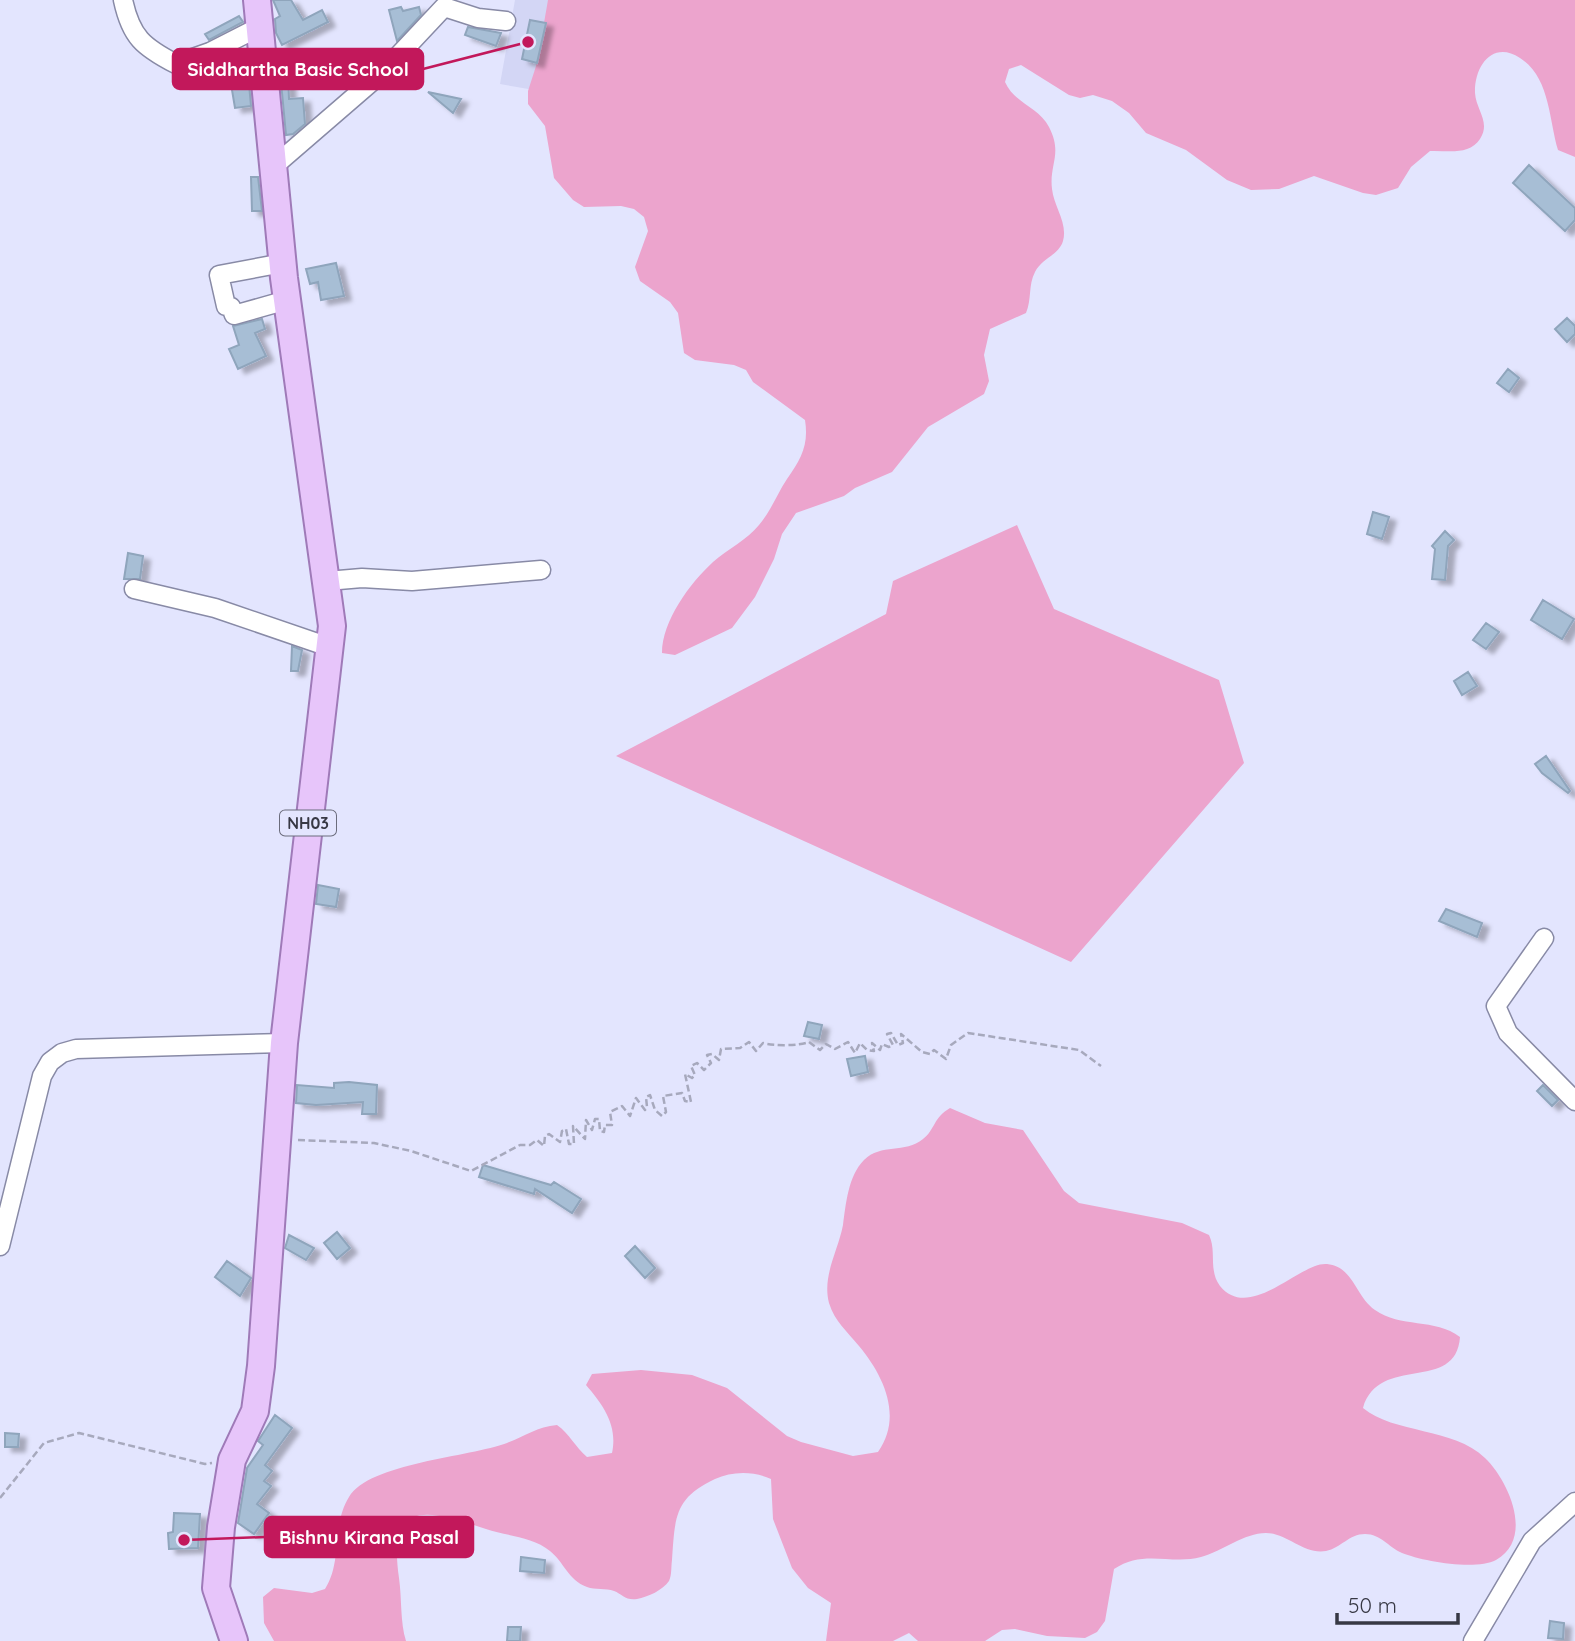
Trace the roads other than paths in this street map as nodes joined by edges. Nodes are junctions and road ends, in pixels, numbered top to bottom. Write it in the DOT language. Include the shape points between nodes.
graph roads {
  1 [pos="123,0"];
  2 [pos="257,0"];
  3 [pos="506,21"];
  4 [pos="260,27"];
  5 [pos="273,167"];
  6 [pos="282,262"];
  7 [pos="287,300"];
  8 [pos="541,570"];
  9 [pos="327,581"];
  10 [pos="134,589"];
  11 [pos="329,647"];
  12 [pos="1544,938"];
  13 [pos="284,1043"];
  14 [pos="1575,1101"];
  15 [pos="0,1246"];
  16 [pos="1575,1502"];
  17 [pos="234,1641"];
  18 [pos="1473,1641"];
  1 -- 4 [label="street" via="129,26 150,51 176,64"];
  2 -- 4 [label="main road, NH03"];
  3 -- 5 [label="street" via="444,7 383,72"];
  4 -- 5 [label="main road, NH03"];
  5 -- 6 [label="main road, NH03"];
  6 -- 7 [label="main road, NH03"];
  6 -- 7 [label="street" via="219,275 226,306 234,315"];
  7 -- 9 [label="main road, NH03"];
  8 -- 9 [label="street" via="412,581"];
  9 -- 11 [label="main road, NH03" via="332,625"];
  10 -- 11 [label="street" via="215,608"];
  11 -- 13 [label="main road, NH03"];
  12 -- 14 [label="street" via="1496,1006 1508,1033"];
  13 -- 15 [label="street" via="62,1053 50,1062 36,1096"];
  13 -- 17 [label="main road, NH03" via="261,1366 255,1410 232,1460 220,1527 216,1588"];
  16 -- 18 [label="street" via="1532,1541"];
}
